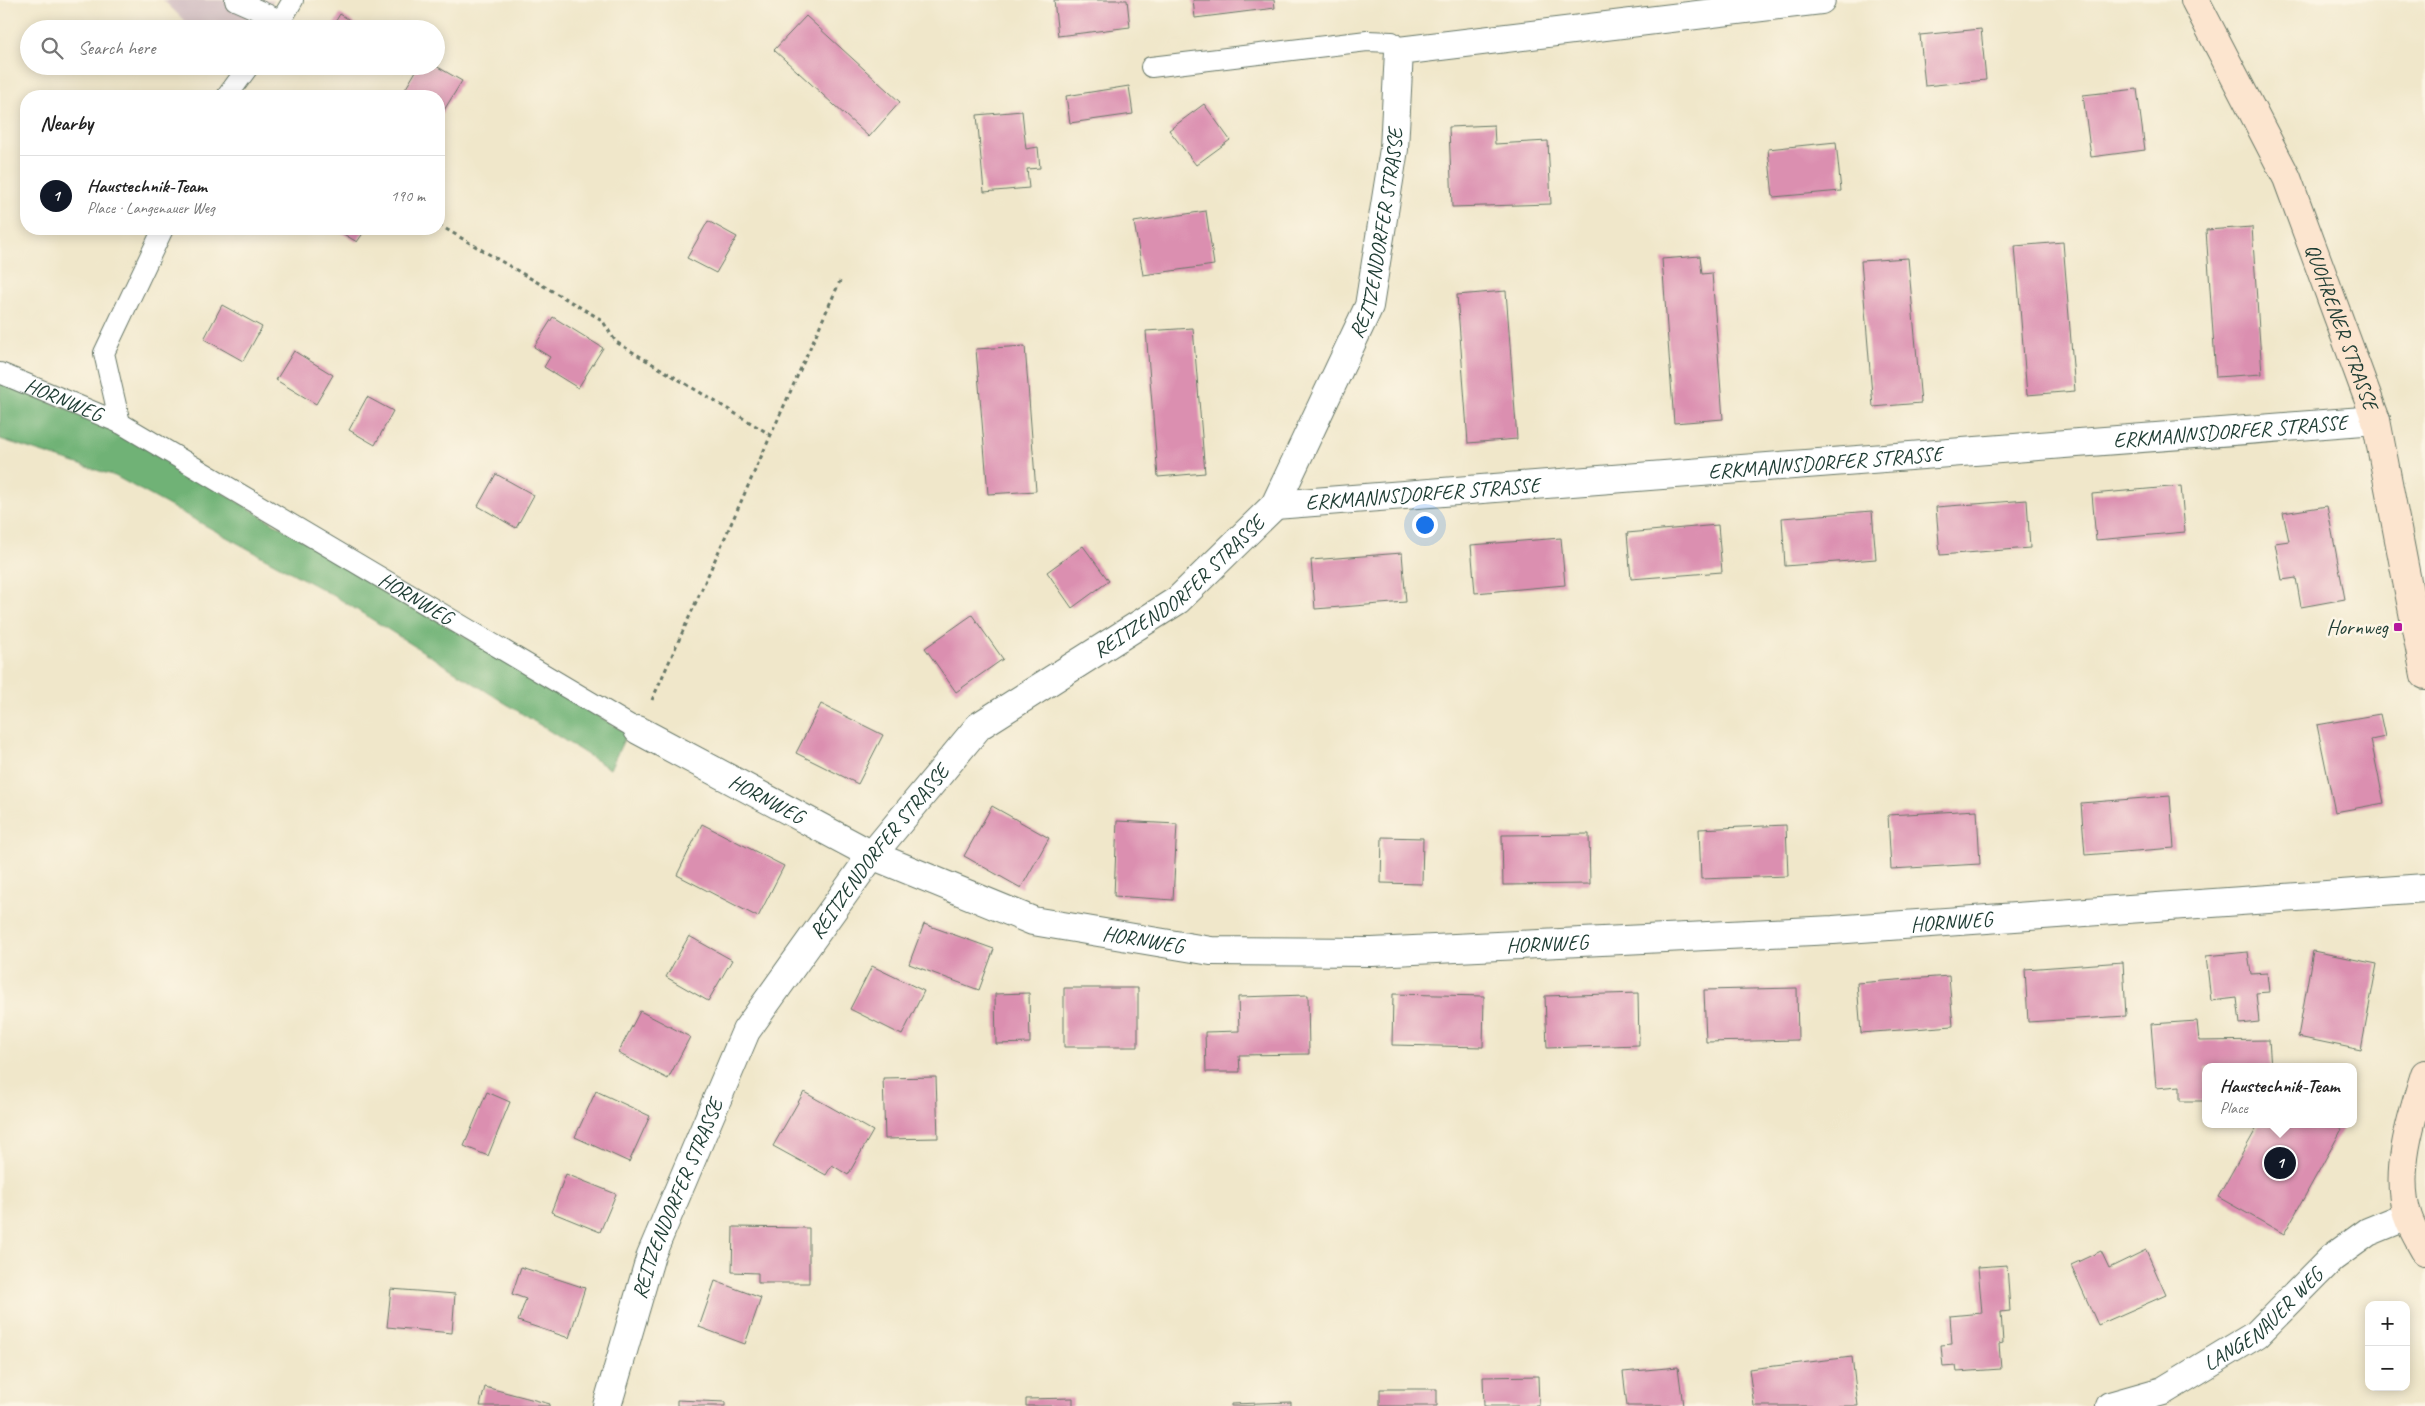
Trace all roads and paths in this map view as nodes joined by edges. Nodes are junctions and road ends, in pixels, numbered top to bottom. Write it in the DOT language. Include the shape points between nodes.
graph roads {
  1 [pos="234,0"];
  2 [pos="293,0"];
  3 [pos="1821,0"];
  4 [pos="2195,0"];
  5 [pos="270,20"];
  6 [pos="282,20"];
  7 [pos="1399,52"];
  8 [pos="1151,68"];
  9 [pos="242,75"];
  10 [pos="231,90"];
  11 [pos="445,228"];
  12 [pos="160,235"];
  13 [pos="840,281"];
  14 [pos="0,373"];
  15 [pos="2376,420"];
  16 [pos="120,423"];
  17 [pos="771,435"];
  18 [pos="1275,505"];
  19 [pos="2425,675"];
  20 [pos="638,730"];
  21 [pos="872,855"];
  22 [pos="2425,888"];
  23 [pos="2425,1074"];
  24 [pos="2407,1216"];
  25 [pos="2425,1251"];
  26 [pos="607,1406"];
  27 [pos="2110,1406"];
  1 -- 5 [label="lane"];
  2 -- 6 [label="lane"];
  3 -- 7 [label="street"];
  4 -- 15 [label="street, QUOHRENER STRASSE" via="2287,178"];
  7 -- 8 [label="lane" via="1392,42 1367,41"];
  7 -- 18 [label="street, REITZENDORFER STRASSE" via="1394,149 1369,306"];
  9 -- 10 [label="lane"];
  11 -- 17 [label="path" via="602,320 616,342"];
  12 -- 16 [label="lane" via="104,352"];
  13 -- 17 [label="path"];
  14 -- 16 [label="lane, HORNWEG"];
  15 -- 18 [label="street, ERKMANNSDORFER STRASSE"];
  15 -- 19 [label="street, QUOHRENER STRASSE"];
  16 -- 20 [label="lane, HORNWEG"];
  17 -- 20 [label="path"];
  18 -- 21 [label="street, REITZENDORFER STRASSE" via="1178,600 979,726"];
  20 -- 21 [label="street, HORNWEG"];
  21 -- 22 [label="street, HORNWEG" via="1033,921 1212,951 1372,952 1833,930"];
  21 -- 26 [label="street, REITZENDORFER STRASSE" via="746,1031 651,1255"];
  23 -- 24 [label="street" via="2408,1129 2402,1176"];
  24 -- 25 [label="street"];
  24 -- 27 [label="street, LANGENAUER WEG" via="2368,1232 2332,1258 2257,1334 2163,1391"];
}
